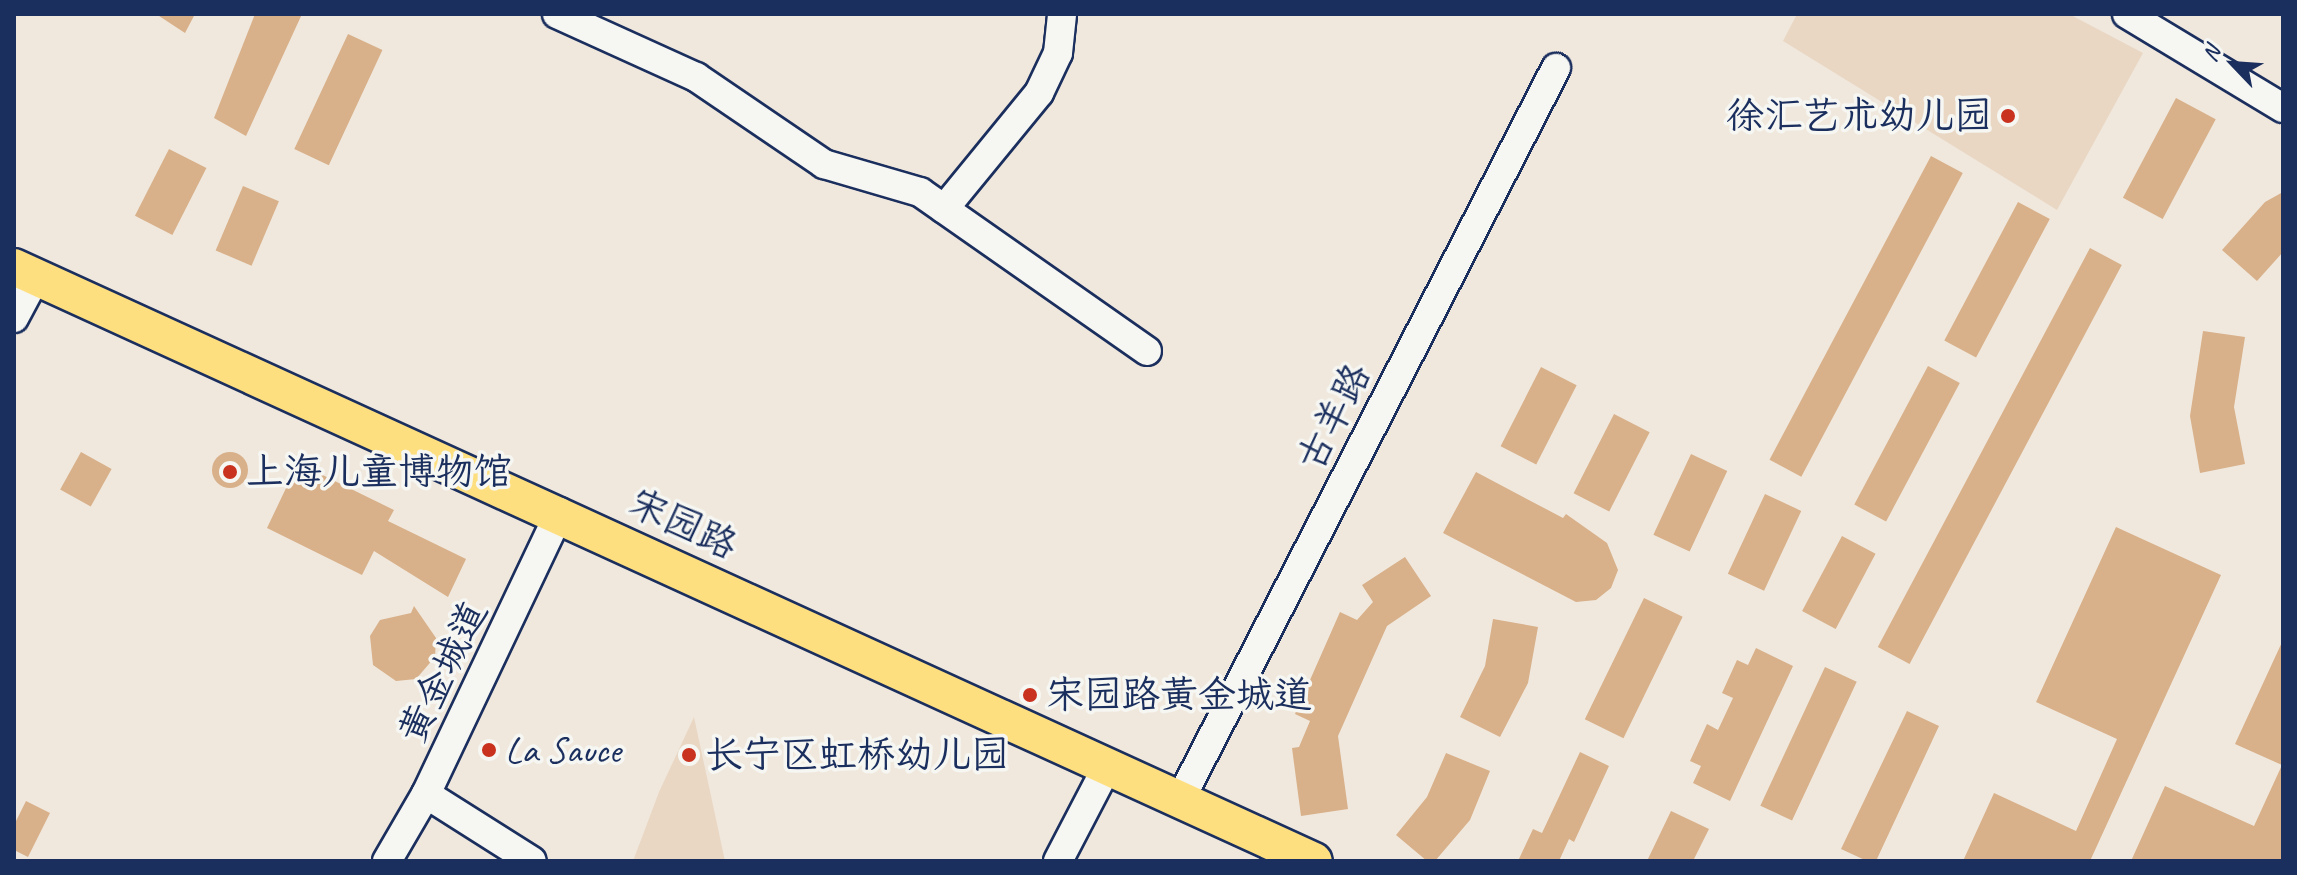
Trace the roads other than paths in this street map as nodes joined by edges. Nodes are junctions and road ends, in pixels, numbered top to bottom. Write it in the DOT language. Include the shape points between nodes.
graph roads {
  1 [pos="557,14"];
  2 [pos="1062,14"];
  3 [pos="2127,14"];
  4 [pos="1556,68"];
  5 [pos="2283,108"];
  6 [pos="944,209"];
  7 [pos="25,272"];
  8 [pos="14,318"];
  9 [pos="1147,351"];
  10 [pos="560,512"];
  11 [pos="1107,767"];
  12 [pos="426,794"];
  13 [pos="1180,800"];
  14 [pos="387,861"];
  15 [pos="532,861"];
  16 [pos="1058,861"];
  17 [pos="1314,861"];
  1 -- 6 [label="street" via="696,77 824,164 920,192"];
  2 -- 6 [label="street" via="1058,53 1039,93"];
  3 -- 5 [label="street"];
  4 -- 13 [label="street, 古羊路"];
  6 -- 9 [label="street"];
  7 -- 8 [label="street"];
  7 -- 10 [label="main road, 宋园路"];
  10 -- 11 [label="main road, 宋园路"];
  10 -- 12 [label="street, 黄金城道"];
  11 -- 13 [label="main road, 宋园路"];
  11 -- 16 [label="street"];
  12 -- 14 [label="street, 黄金城道"];
  12 -- 15 [label="street"];
  13 -- 17 [label="main road, 宋园路"];
}
